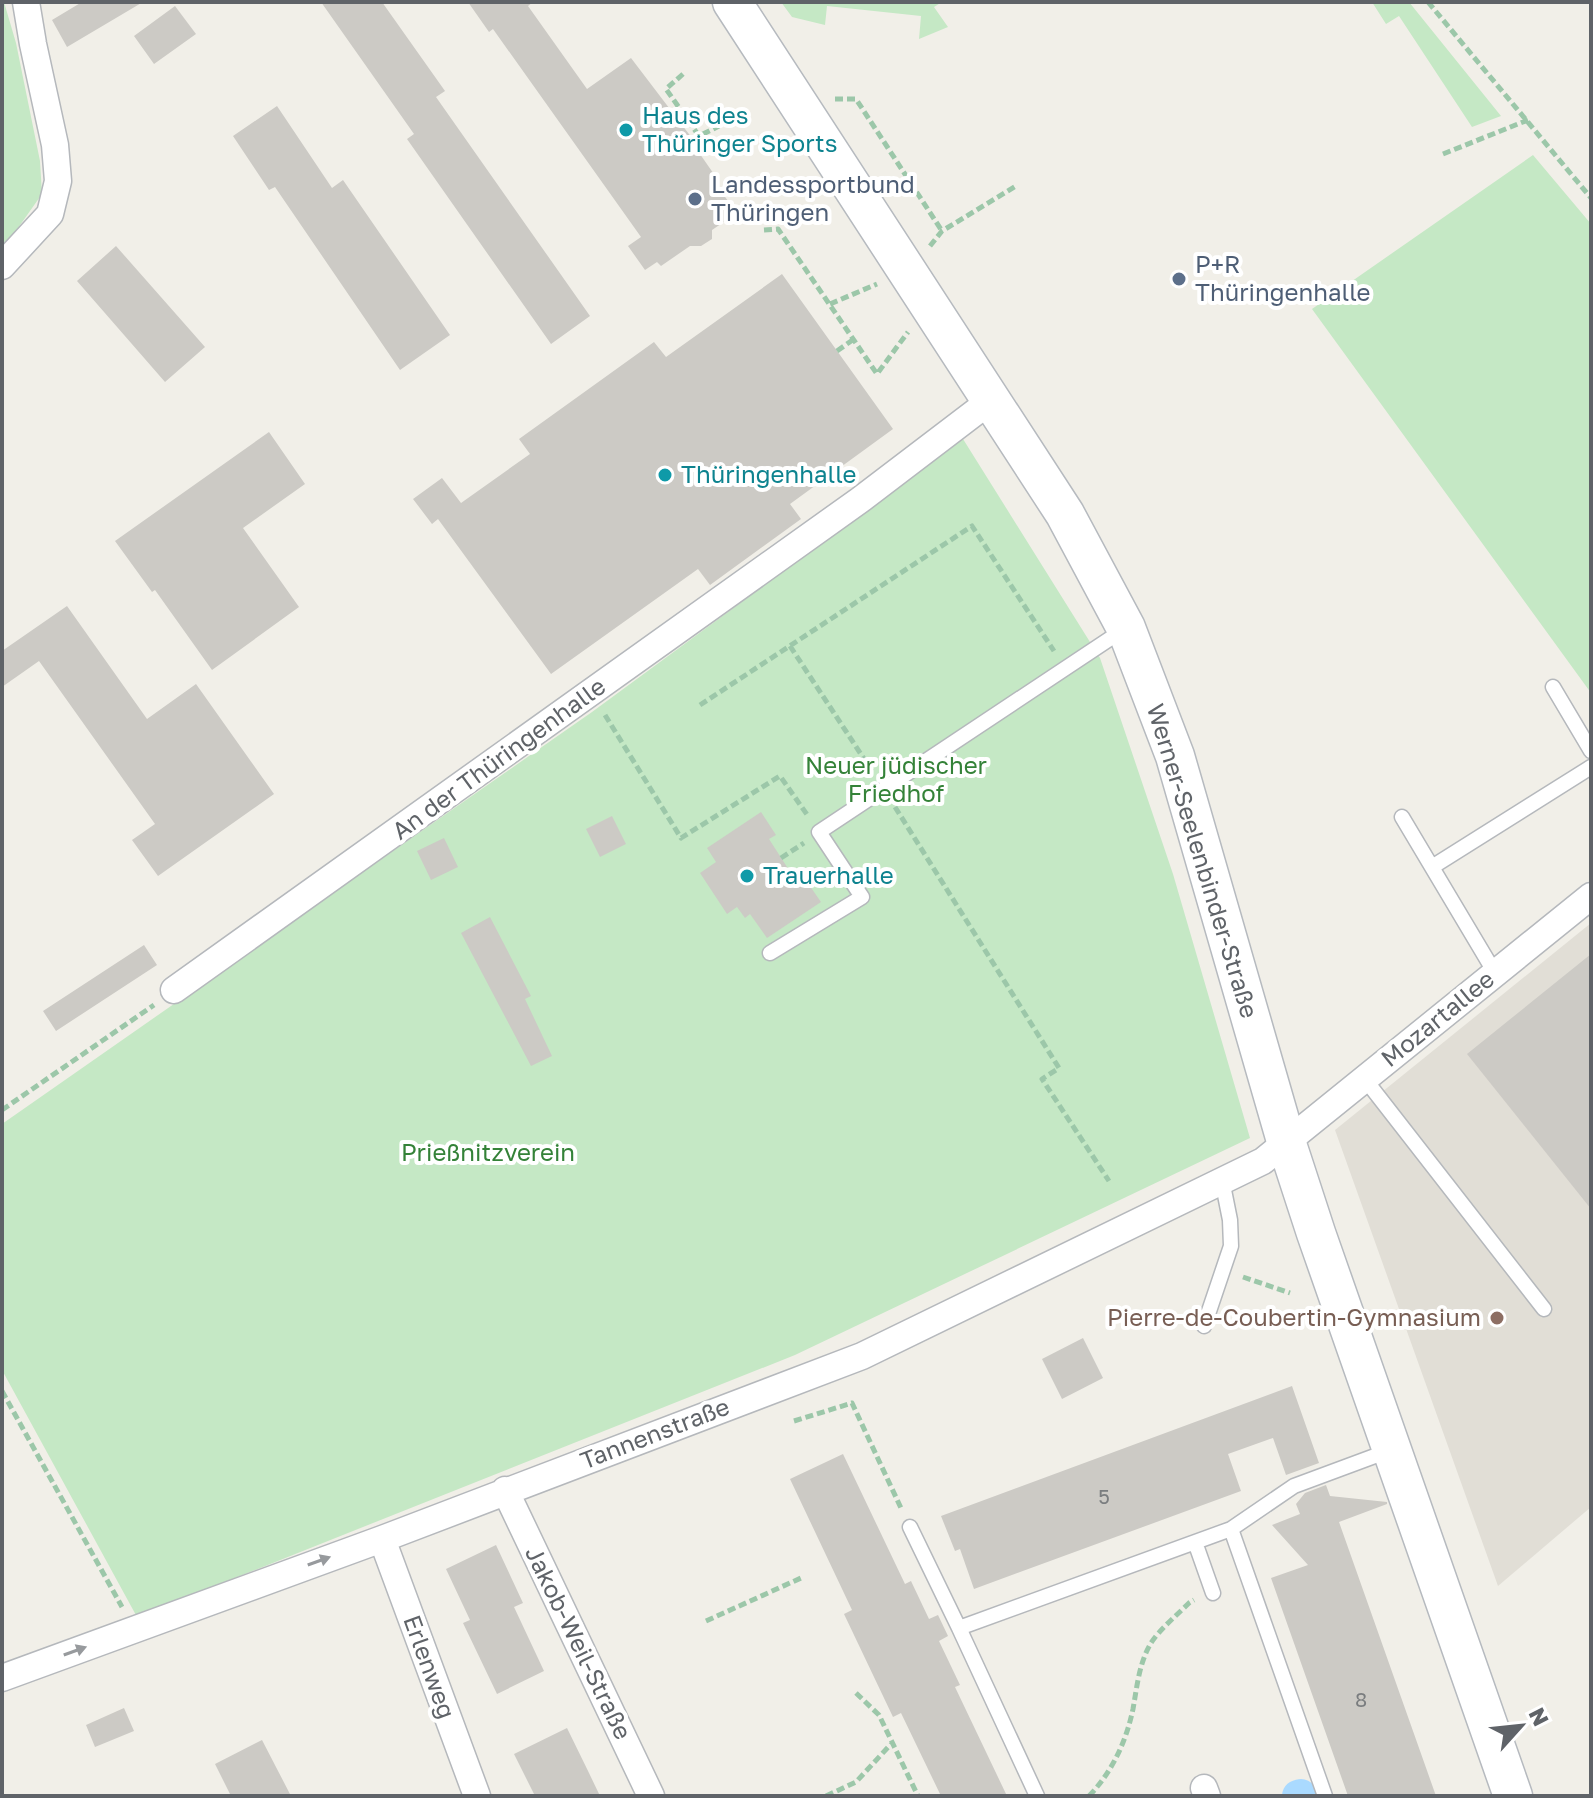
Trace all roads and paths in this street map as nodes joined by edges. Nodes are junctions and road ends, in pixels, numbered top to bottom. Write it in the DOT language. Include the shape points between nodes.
graph roads {
  1 [pos="26,2"];
  2 [pos="732,2"];
  3 [pos="1428,2"];
  4 [pos="683,74"];
  5 [pos="795,100"];
  6 [pos="1528,120"];
  7 [pos="719,126"];
  8 [pos="1443,154"];
  9 [pos="1016,186"];
  10 [pos="1591,198"];
  11 [pos="979,208"];
  12 [pos="764,230"];
  13 [pos="942,231"];
  14 [pos="2,266"];
  15 [pos="877,284"];
  16 [pos="830,304"];
  17 [pos="909,331"];
  18 [pos="854,339"];
  19 [pos="837,351"];
  20 [pos="990,401"];
  21 [pos="1126,628"];
  22 [pos="790,646"];
  23 [pos="1065,668"];
  24 [pos="1553,687"];
  25 [pos="592,692"];
  26 [pos="700,705"];
  27 [pos="1591,751"];
  28 [pos="1591,767"];
  29 [pos="883,788"];
  30 [pos="1402,817"];
  31 [pos="819,832"];
  32 [pos="798,847"];
  33 [pos="781,858"];
  34 [pos="1432,867"];
  35 [pos="1591,896"];
  36 [pos="770,953"];
  37 [pos="1495,973"];
  38 [pos="174,990"];
  39 [pos="1364,1078"];
  40 [pos="2,1110"];
  41 [pos="1286,1141"];
  42 [pos="1222,1180"];
  43 [pos="1109,1181"];
  44 [pos="1223,1270"];
  45 [pos="1290,1293"];
  46 [pos="1544,1309"];
  47 [pos="1204,1326"];
  48 [pos="2,1391"];
  49 [pos="794,1421"];
  50 [pos="1391,1450"];
  51 [pos="505,1490"];
  52 [pos="910,1527"];
  53 [pos="1231,1529"];
  54 [pos="382,1539"];
  55 [pos="1195,1542"];
  56 [pos="801,1578"];
  57 [pos="1213,1593"];
  58 [pos="706,1621"];
  59 [pos="959,1628"];
  60 [pos="134,1630"];
  61 [pos="2,1678"];
  62 [pos="856,1693"];
  63 [pos="892,1743"];
  64 [pos="477,1796"];
  65 [pos="651,1796"];
  66 [pos="826,1796"];
  67 [pos="918,1796"];
  68 [pos="1037,1796"];
  69 [pos="1089,1796"];
  70 [pos="1325,1796"];
  71 [pos="1513,1796"];
  1 -- 14 [label="street" via="58,181 50,214"];
  2 -- 5 [label="street, Werner-Seelenbinder-Straße"];
  3 -- 6 [label="path"];
  4 -- 7 [label="path" via="666,89 699,136"];
  5 -- 13 [label="path" via="856,99"];
  5 -- 20 [label="street, Werner-Seelenbinder-Straße"];
  6 -- 8 [label="path"];
  6 -- 10 [label="path"];
  9 -- 11 [label="path"];
  12 -- 16 [label="path" via="778,229"];
  15 -- 16 [label="path"];
  16 -- 18 [label="path"];
  17 -- 18 [label="path" via="877,374"];
  18 -- 19 [label="path"];
  20 -- 21 [label="street, Werner-Seelenbinder-Straße" via="1065,514"];
  20 -- 25 [label="street, An der Thüringenhalle"];
  21 -- 23 [label="lane"];
  21 -- 41 [label="street, Werner-Seelenbinder-Straße" via="1175,756"];
  22 -- 23 [label="path" via="972,526"];
  22 -- 26 [label="path"];
  22 -- 29 [label="path"];
  23 -- 29 [label="lane"];
  24 -- 27 [label="lane"];
  25 -- 31 [label="path" via="681,838 780,776"];
  25 -- 38 [label="street, An der Thüringenhalle"];
  28 -- 34 [label="lane"];
  29 -- 31 [label="lane"];
  29 -- 43 [label="path" via="1059,1068 1042,1079"];
  30 -- 34 [label="lane"];
  31 -- 36 [label="lane" via="862,897"];
  32 -- 33 [label="path"];
  34 -- 37 [label="lane"];
  35 -- 37 [label="street, Mozartallee"];
  37 -- 39 [label="street, Mozartallee"];
  38 -- 40 [label="path"];
  39 -- 41 [label="street, Mozartallee"];
  39 -- 46 [label="lane"];
  41 -- 42 [label="street, Tannenstraße" via="1263,1161"];
  41 -- 50 [label="street, Werner-Seelenbinder-Straße"];
  42 -- 44 [label="lane" via="1231,1246"];
  42 -- 51 [label="street, Tannenstraße" via="862,1356"];
  44 -- 45 [label="path"];
  44 -- 47 [label="lane"];
  48 -- 60 [label="path"];
  49 -- 52 [label="path" via="852,1403"];
  50 -- 53 [label="lane" via="1294,1486"];
  50 -- 71 [label="street, Werner-Seelenbinder-Straße"];
  51 -- 54 [label="street, Tannenstraße"];
  51 -- 65 [label="street, Jakob-Weil-Straße"];
  52 -- 59 [label="lane"];
  53 -- 55 [label="lane"];
  53 -- 70 [label="lane"];
  60 -- 54 [label="street, Tannenstraße, one-way"];
  54 -- 64 [label="street, Erlenweg"];
  55 -- 57 [label="lane"];
  55 -- 59 [label="lane"];
  56 -- 58 [label="path"];
  57 -- 69 [label="path" via="1189,1603 1151,1643 1121,1749"];
  59 -- 68 [label="lane"];
  61 -- 60 [label="street, Tannenstraße, one-way"];
  62 -- 63 [label="path" via="879,1715"];
  63 -- 66 [label="path" via="856,1782"];
  63 -- 67 [label="path"];
}
